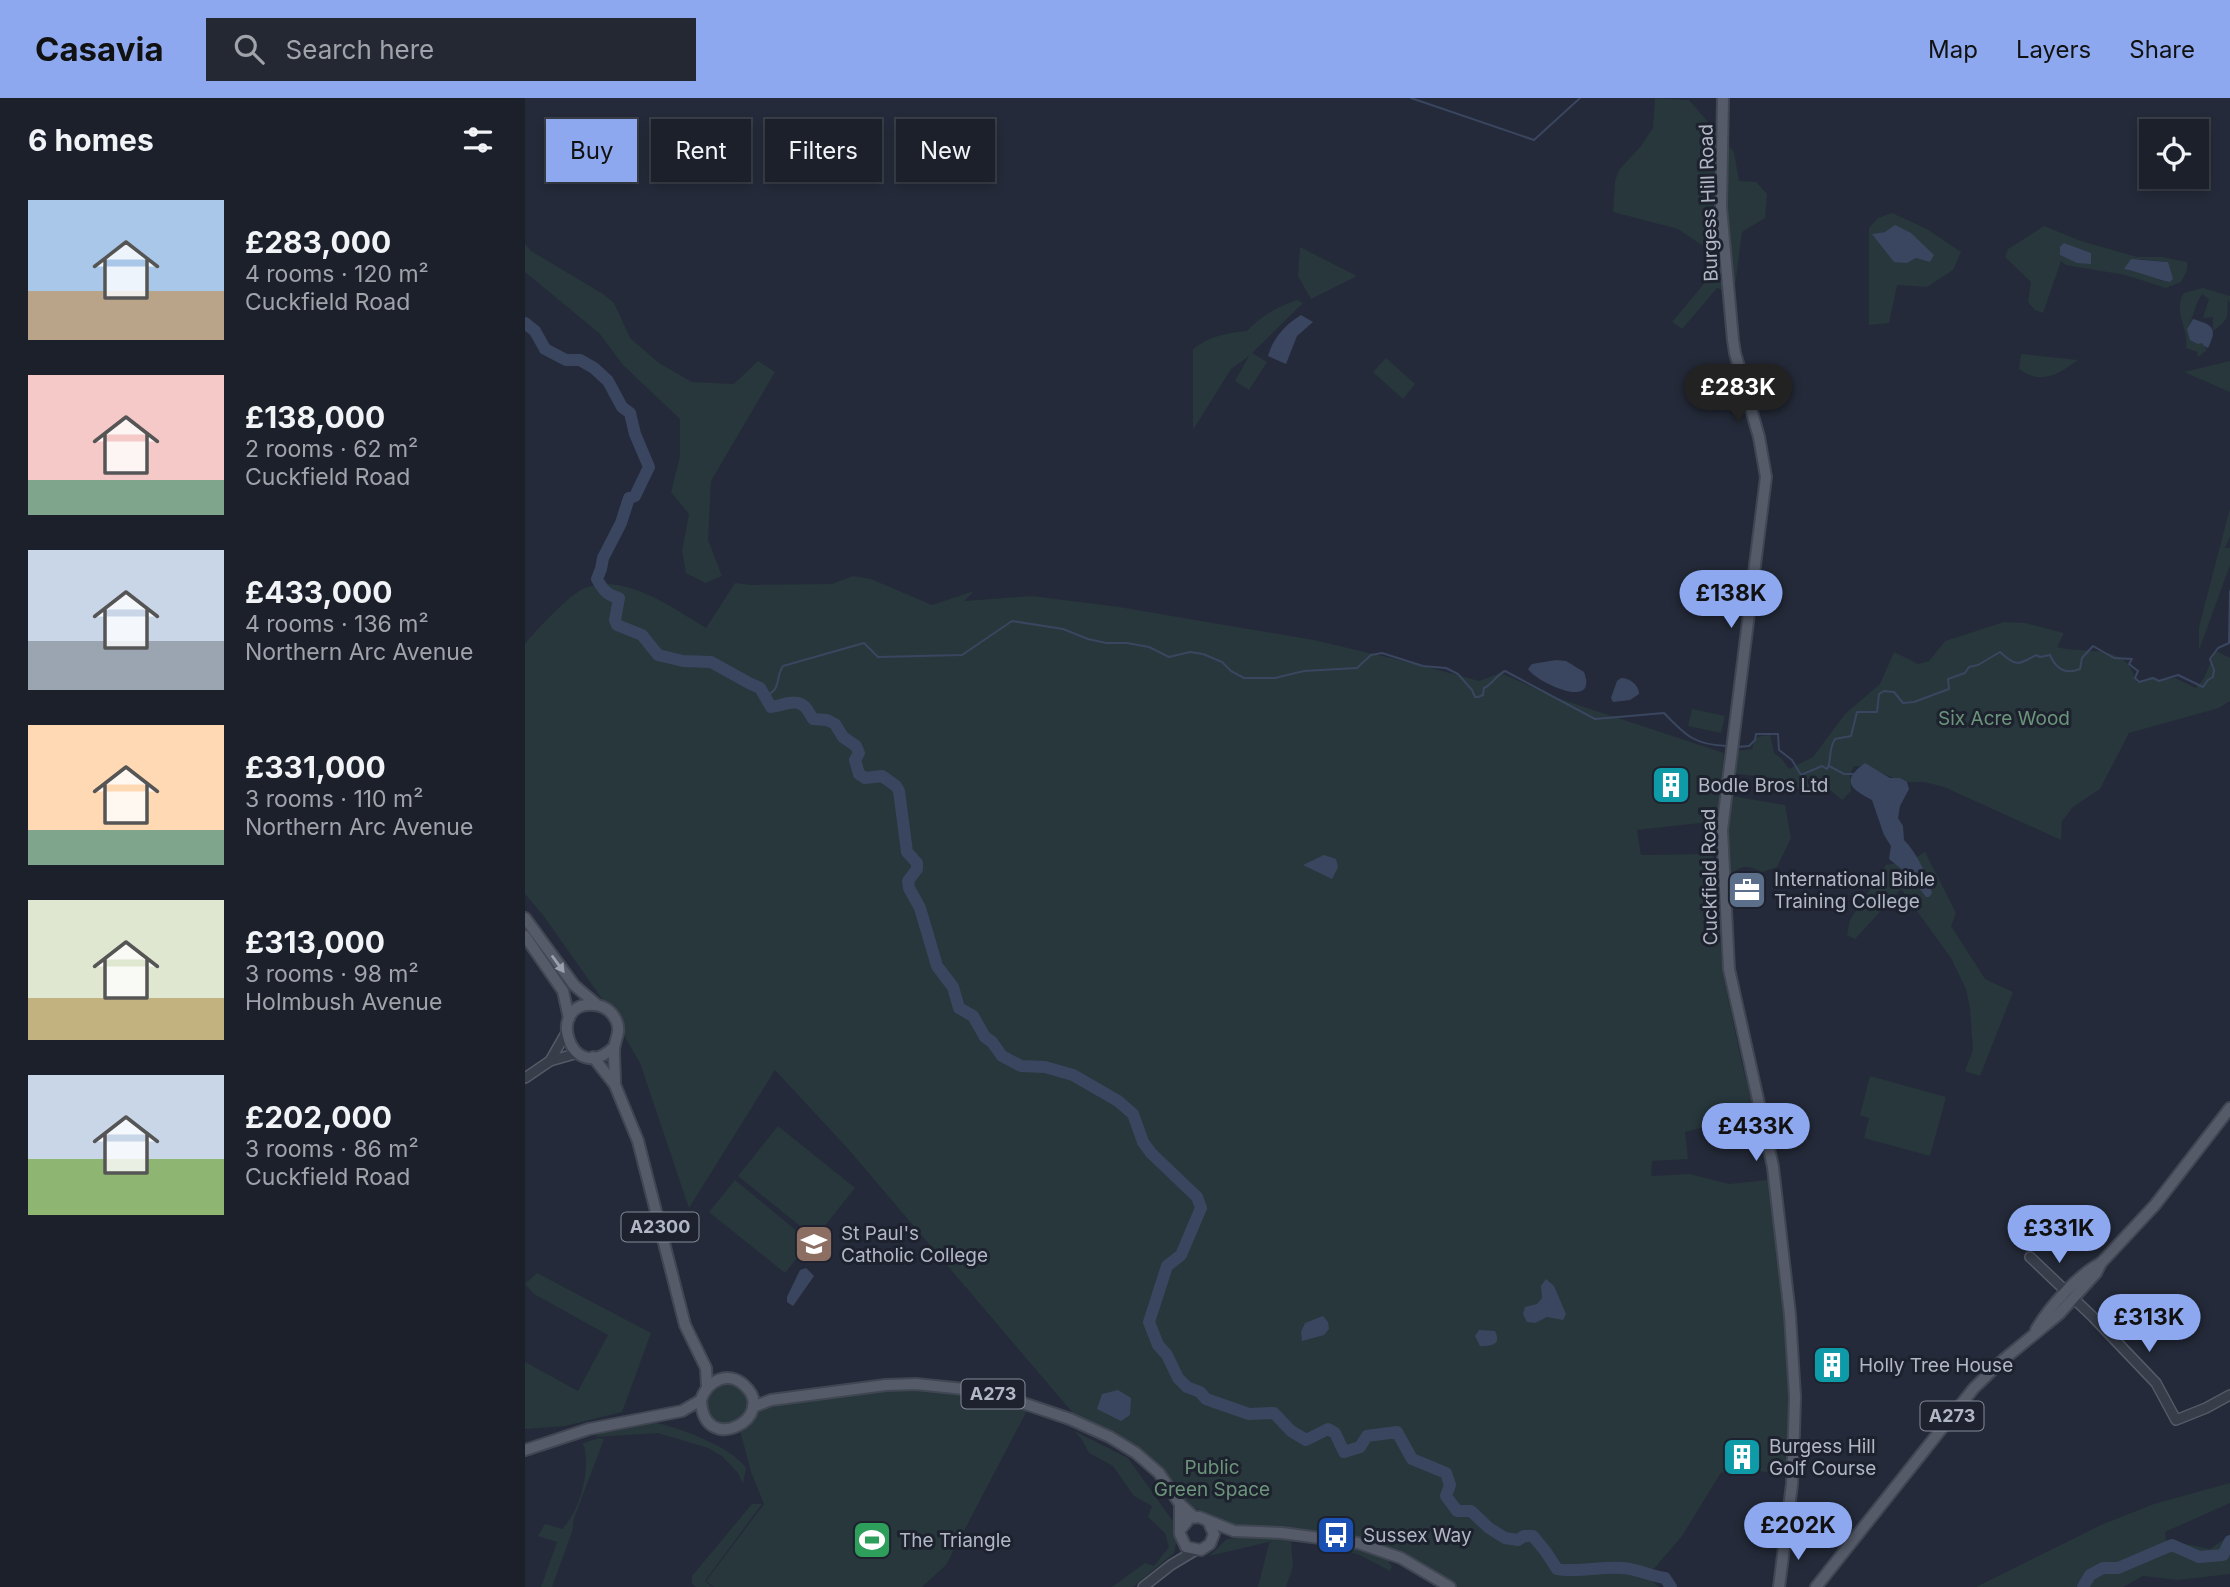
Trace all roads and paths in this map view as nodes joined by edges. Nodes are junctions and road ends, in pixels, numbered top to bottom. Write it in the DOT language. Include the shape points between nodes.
graph roads {
  1 [pos="1723,98"];
  2 [pos="1730,307"];
  3 [pos="525,918"];
  4 [pos="525,936"];
  5 [pos="596,1004"];
  6 [pos="569,1018"];
  7 [pos="566,1033"];
  8 [pos="614,1047"];
  9 [pos="578,1053"];
  10 [pos="593,1058"];
  11 [pos="551,1060"];
  12 [pos="525,1078"];
  13 [pos="615,1084"];
  14 [pos="2230,1108"];
  15 [pos="2030,1257"];
  16 [pos="2070,1296"];
  17 [pos="706,1368"];
  18 [pos="724,1378"];
  19 [pos="707,1387"];
  20 [pos="751,1394"];
  21 [pos="2230,1395"];
  22 [pos="771,1399"];
  23 [pos="701,1400"];
  24 [pos="753,1407"];
  25 [pos="682,1411"];
  26 [pos="704,1416"];
  27 [pos="525,1450"];
  28 [pos="1180,1504"];
  29 [pos="1194,1517"];
  30 [pos="1208,1521"];
  31 [pos="1180,1530"];
  32 [pos="1234,1531"];
  33 [pos="1213,1539"];
  34 [pos="1183,1543"];
  35 [pos="1196,1550"];
  36 [pos="1171,1564"];
  37 [pos="1143,1587"];
  38 [pos="1450,1587"];
  39 [pos="1779,1587"];
  40 [pos="1817,1587"];
  1 -- 2 [label="main road, Burgess Hill Road" via="1721,207"];
  2 -- 39 [label="main road, Cuckfield Road" via="1735,353 1766,477 1722,830 1729,969 1773,1167 1790,1315 1795,1397 1792,1484"];
  3 -- 5 [label="main road, one-way" via="574,985"];
  4 -- 6 [label="main road" via="563,991"];
  5 -- 6 [label="main road" via="580,1007"];
  5 -- 8 [label="main road" via="615,1017 619,1032"];
  6 -- 7 [label="main road"];
  7 -- 9 [label="main road"];
  7 -- 11 [label="street"];
  8 -- 10 [label="main road"];
  8 -- 13 [label="main road, A2300"];
  9 -- 10 [label="main road"];
  9 -- 11 [label="street"];
  10 -- 13 [label="main road, A2300"];
  11 -- 12 [label="street"];
  13 -- 17 [label="main road, A2300" via="638,1141 685,1325"];
  14 -- 16 [label="main road, A273" via="2155,1205"];
  15 -- 16 [label="street"];
  16 -- 21 [label="street" via="2156,1384 2176,1420"];
  16 -- 40 [label="main road, A273" via="2050,1322 1974,1388"];
  17 -- 18 [label="main road"];
  17 -- 19 [label="main road, A2300"];
  18 -- 19 [label="main road"];
  18 -- 20 [label="main road" via="742,1382"];
  19 -- 23 [label="main road"];
  20 -- 22 [label="main road, A273"];
  20 -- 24 [label="main road"];
  22 -- 24 [label="main road, A273"];
  22 -- 28 [label="main road, A273" via="916,1384 1002,1396 1110,1437 1159,1473"];
  23 -- 25 [label="main road"];
  23 -- 26 [label="main road"];
  24 -- 26 [label="main road" via="745,1422 734,1429 715,1426"];
  25 -- 26 [label="main road"];
  25 -- 27 [label="main road" via="589,1429"];
  28 -- 29 [label="main road, A273"];
  28 -- 31 [label="main road"];
  29 -- 30 [label="main road"];
  29 -- 31 [label="main road"];
  30 -- 32 [label="main road"];
  30 -- 33 [label="main road"];
  31 -- 34 [label="main road"];
  32 -- 33 [label="main road"];
  32 -- 38 [label="main road" via="1358,1543 1401,1558"];
  33 -- 35 [label="main road" via="1206,1548"];
  34 -- 35 [label="main road"];
  34 -- 36 [label="street"];
  35 -- 36 [label="street"];
  36 -- 37 [label="street"];
}
